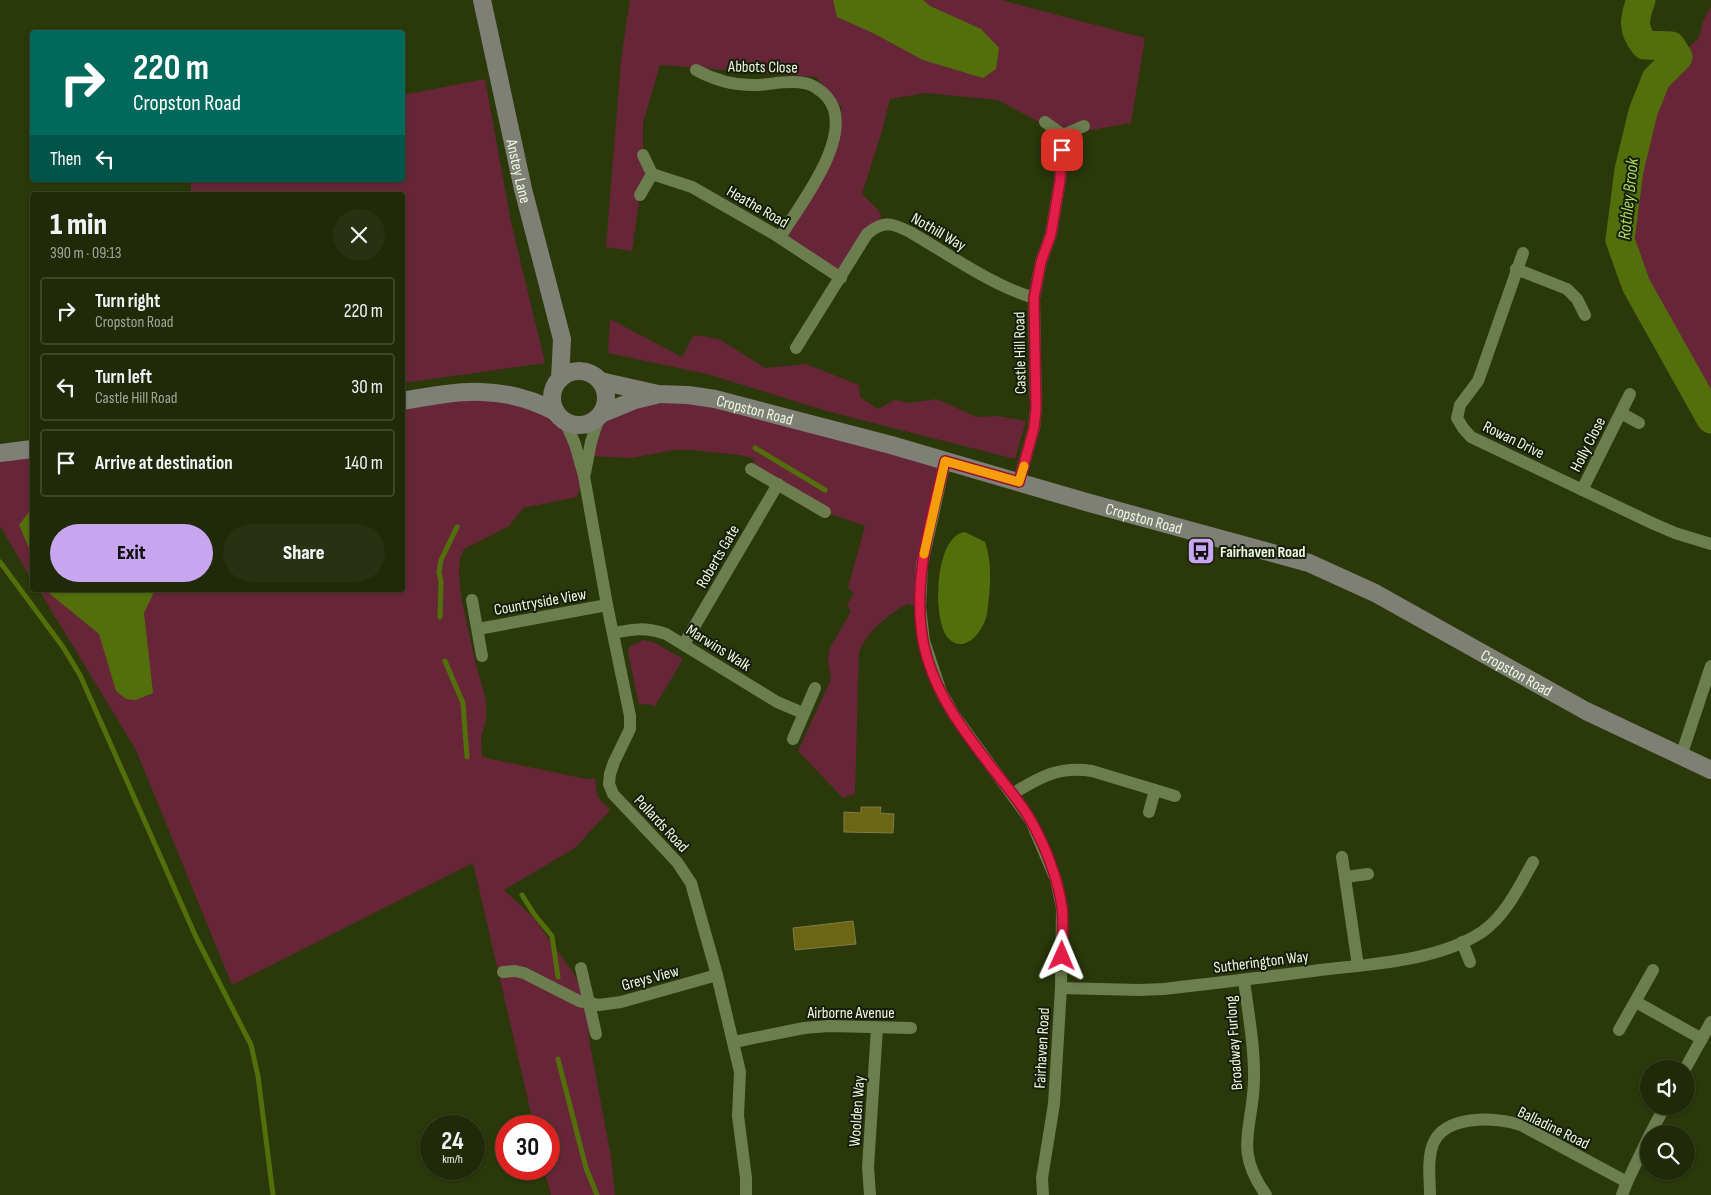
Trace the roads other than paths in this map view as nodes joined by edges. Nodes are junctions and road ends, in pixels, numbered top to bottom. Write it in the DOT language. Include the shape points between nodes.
graph roads {
  1 [pos="482,0"];
  2 [pos="696,70"];
  3 [pos="1045,122"];
  4 [pos="1084,126"];
  5 [pos="1063,134"];
  6 [pos="643,155"];
  7 [pos="652,174"];
  8 [pos="640,195"];
  9 [pos="780,237"];
  10 [pos="1523,253"];
  11 [pos="1516,269"];
  12 [pos="841,278"];
  13 [pos="1034,298"];
  14 [pos="1585,315"];
  15 [pos="562,340"];
  16 [pos="796,348"];
  17 [pos="593,377"];
  18 [pos="558,382"];
  19 [pos="508,394"];
  20 [pos="658,394"];
  21 [pos="1630,394"];
  22 [pos="405,401"];
  23 [pos="1621,413"];
  24 [pos="600,416"];
  25 [pos="560,417"];
  26 [pos="1639,423"];
  27 [pos="30,449"];
  28 [pos="0,453"];
  29 [pos="945,461"];
  30 [pos="751,469"];
  31 [pos="584,476"];
  32 [pos="1019,482"];
  33 [pos="778,484"];
  34 [pos="1582,490"];
  35 [pos="825,512"];
  36 [pos="1711,544"];
  37 [pos="472,600"];
  38 [pos="608,605"];
  39 [pos="478,629"];
  40 [pos="613,633"];
  41 [pos="684,644"];
  42 [pos="482,656"];
  43 [pos="1711,666"];
  44 [pos="816,688"];
  45 [pos="803,713"];
  46 [pos="793,739"];
  47 [pos="1681,756"];
  48 [pos="1711,770"];
  49 [pos="1155,790"];
  50 [pos="1012,794"];
  51 [pos="1175,796"];
  52 [pos="1149,812"];
  53 [pos="1342,857"];
  54 [pos="1533,862"];
  55 [pos="1368,874"];
  56 [pos="1345,877"];
  57 [pos="1462,942"];
  58 [pos="1470,962"];
  59 [pos="1358,966"];
  60 [pos="581,968"];
  61 [pos="1653,970"];
  62 [pos="503,972"];
  63 [pos="717,975"];
  64 [pos="1244,980"];
  65 [pos="1061,988"];
  66 [pos="1636,1002"];
  67 [pos="590,1004"];
  68 [pos="1710,1026"];
  69 [pos="877,1028"];
  70 [pos="911,1028"];
  71 [pos="1619,1030"];
  72 [pos="596,1034"];
  73 [pos="1702,1039"];
  74 [pos="734,1042"];
  75 [pos="1690,1060"];
  76 [pos="1640,1154"];
  77 [pos="1627,1182"];
  78 [pos="1261,1193"];
  79 [pos="746,1195"];
  80 [pos="870,1195"];
  81 [pos="1043,1195"];
  82 [pos="1430,1195"];
  83 [pos="1622,1195"];
  1 -- 15 [label="street, Anstey Lane" via="525,198"];
  2 -- 9 [label="street, Abbots Close" via="731,84 806,83 823,92 830,101 835,137 827,160"];
  3 -- 5 [label="street"];
  4 -- 5 [label="street"];
  5 -- 13 [label="street, Castle Hill Road" via="1060,181 1051,234"];
  6 -- 7 [label="street"];
  7 -- 8 [label="street"];
  7 -- 9 [label="street, Heathe Road" via="692,186"];
  9 -- 12 [label="street, Heathe Road"];
  10 -- 11 [label="street, Rowan Drive"];
  11 -- 14 [label="street" via="1567,288"];
  11 -- 34 [label="street, Rowan Drive" via="1478,381 1460,405 1457,418 1471,437"];
  12 -- 13 [label="street, Nothill Way" via="867,234 884,224 896,225 998,284"];
  12 -- 16 [label="street, Nothill Way"];
  13 -- 32 [label="street, Castle Hill Road" via="1036,409"];
  15 -- 17 [label="street, Anstey Lane"];
  15 -- 18 [label="street, Anstey Lane"];
  17 -- 18 [label="street, Cropston Road" via="577,371"];
  17 -- 20 [label="street, Cropston Road"];
  17 -- 24 [label="street" via="605,389 607,398"];
  18 -- 19 [label="street, Cropston Road"];
  18 -- 25 [label="street" via="552,395"];
  19 -- 22 [label="street, Cropston Road" via="445,394"];
  19 -- 25 [label="street, Cropston Road" via="537,402"];
  20 -- 24 [label="street, Cropston Road" via="635,400"];
  20 -- 29 [label="street, Cropston Road" via="688,394 715,399"];
  21 -- 23 [label="street, Holly Close"];
  23 -- 26 [label="street, Holly Close"];
  23 -- 34 [label="street, Holly Close"];
  24 -- 25 [label="street, Cropston Road" via="582,426"];
  24 -- 31 [label="street, Pollards Road"];
  25 -- 31 [label="street, Pollards Road" via="574,444"];
  27 -- 28 [label="street"];
  29 -- 32 [label="street, Cropston Road"];
  29 -- 50 [label="street, Fairhaven Road" via="922,564 920,607 924,641 941,692 954,715"];
  30 -- 33 [label="street"];
  31 -- 38 [label="street, Pollards Road"];
  32 -- 47 [label="street, Cropston Road" via="1309,563 1375,593 1586,711"];
  33 -- 35 [label="street"];
  33 -- 41 [label="street, Roberts Gate"];
  34 -- 36 [label="street, Rowan Drive" via="1675,533"];
  37 -- 39 [label="street, Countryside View"];
  38 -- 39 [label="street, Countryside View"];
  38 -- 40 [label="street, Pollards Road"];
  39 -- 42 [label="street, Countryside View"];
  40 -- 41 [label="street, Marwins Walk" via="651,629"];
  40 -- 63 [label="street, Pollards Road" via="630,729 614,762 609,784 613,794 677,862 691,883"];
  41 -- 45 [label="street, Marwins Walk" via="777,702"];
  43 -- 47 [label="street"];
  44 -- 45 [label="street"];
  45 -- 46 [label="street"];
  47 -- 48 [label="street, Cropston Road"];
  49 -- 50 [label="street" via="1078,769 1040,777"];
  49 -- 51 [label="street"];
  49 -- 52 [label="street"];
  50 -- 65 [label="street, Fairhaven Road" via="1031,821 1056,880 1062,908"];
  53 -- 56 [label="street"];
  54 -- 57 [label="street, Sutherington Way" via="1512,900 1497,919 1482,932"];
  55 -- 56 [label="street"];
  56 -- 59 [label="street"];
  57 -- 58 [label="street"];
  57 -- 59 [label="street, Sutherington Way" via="1444,950"];
  59 -- 64 [label="street, Sutherington Way"];
  60 -- 67 [label="street"];
  61 -- 66 [label="street"];
  62 -- 67 [label="street" via="524,973"];
  63 -- 67 [label="street, Greys View" via="621,1002"];
  63 -- 74 [label="street, Pollards Road"];
  64 -- 65 [label="street, Sutherington Way" via="1164,990"];
  64 -- 78 [label="street, Broadway Furlong" via="1254,1080 1246,1146"];
  65 -- 81 [label="street, Fairhaven Road" via="1054,1104 1042,1178"];
  66 -- 71 [label="street"];
  66 -- 73 [label="street"];
  67 -- 72 [label="street"];
  68 -- 73 [label="street"];
  69 -- 70 [label="street, Airborne Avenue"];
  69 -- 74 [label="street, Airborne Avenue" via="804,1028"];
  69 -- 80 [label="street, Woolden Way" via="868,1167"];
  73 -- 75 [label="street"];
  74 -- 79 [label="street, Pollards Road" via="740,1072 738,1116"];
  76 -- 77 [label="street"];
  77 -- 82 [label="street, Balladine Road" via="1521,1125 1509,1121 1477,1120 1443,1131 1433,1143"];
  77 -- 83 [label="street"];
}
